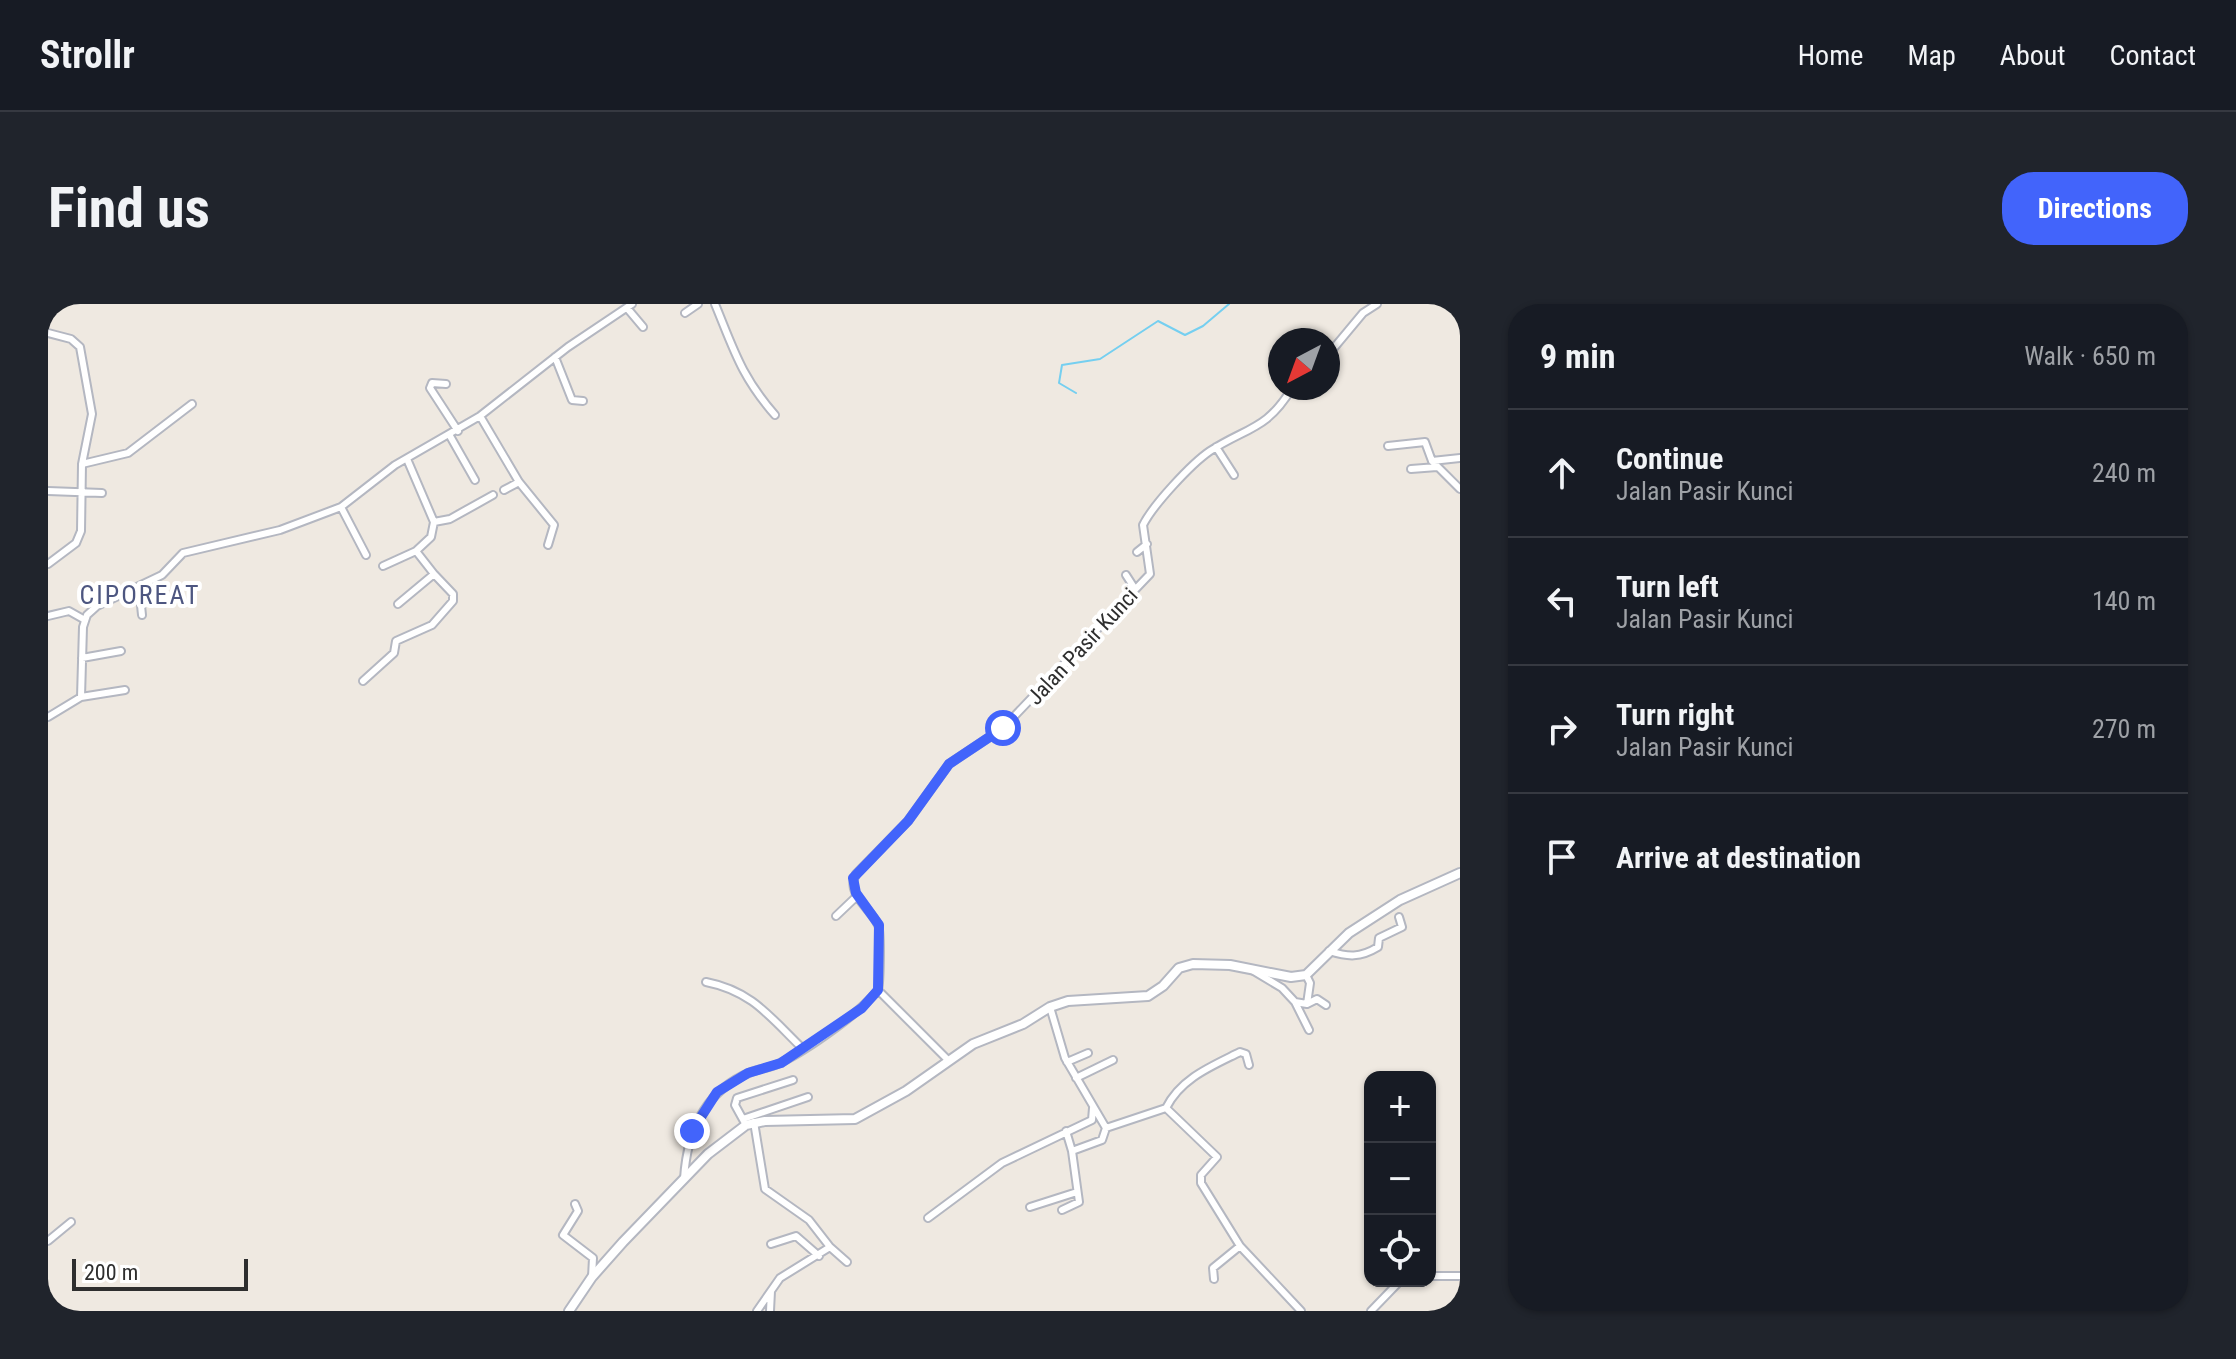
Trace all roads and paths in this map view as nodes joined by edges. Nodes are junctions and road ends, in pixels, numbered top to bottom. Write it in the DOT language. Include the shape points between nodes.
graph roads {
  1 [pos="698,304"];
  2 [pos="715,304"];
  3 [pos="1377,304"];
  4 [pos="630,306"];
  5 [pos="685,313"];
  6 [pos="643,327"];
  7 [pos="48,333"];
  8 [pos="1340,341"];
  9 [pos="555,357"];
  10 [pos="446,384"];
  11 [pos="1284,400"];
  12 [pos="583,401"];
  13 [pos="192,404"];
  14 [pos="775,415"];
  15 [pos="480,416"];
  16 [pos="458,431"];
  17 [pos="450,436"];
  18 [pos="1388,446"];
  19 [pos="1216,447"];
  20 [pos="1460,458"];
  21 [pos="407,459"];
  22 [pos="82,464"];
  23 [pos="1435,464"];
  24 [pos="1411,469"];
  25 [pos="1234,475"];
  26 [pos="475,480"];
  27 [pos="519,482"];
  28 [pos="1460,489"];
  29 [pos="504,490"];
  30 [pos="48,491"];
  31 [pos="83,493"];
  32 [pos="102,493"];
  33 [pos="493,495"];
  34 [pos="341,507"];
  35 [pos="434,522"];
  36 [pos="1147,544"];
  37 [pos="548,545"];
  38 [pos="416,551"];
  39 [pos="1137,552"];
  40 [pos="366,555"];
  41 [pos="48,564"];
  42 [pos="383,566"];
  43 [pos="434,574"];
  44 [pos="1126,575"];
  45 [pos="139,586"];
  46 [pos="1135,589"];
  47 [pos="398,604"];
  48 [pos="142,615"];
  49 [pos="48,616"];
  50 [pos="85,620"];
  51 [pos="121,651"];
  52 [pos="82,658"];
  53 [pos="363,681"];
  54 [pos="125,690"];
  55 [pos="81,697"];
  56 [pos="48,717"];
  57 [pos="1460,873"];
  58 [pos="857,896"];
  59 [pos="836,916"];
  60 [pos="1399,917"];
  61 [pos="1329,951"];
  62 [pos="1250,967"];
  63 [pos="1306,975"];
  64 [pos="706,982"];
  65 [pos="878,990"];
  66 [pos="1295,1002"];
  67 [pos="1307,1004"];
  68 [pos="1326,1005"];
  69 [pos="1050,1007"];
  70 [pos="1309,1030"];
  71 [pos="802,1048"];
  72 [pos="1088,1053"];
  73 [pos="948,1060"];
  74 [pos="1113,1060"];
  75 [pos="1067,1062"];
  76 [pos="1249,1065"];
  77 [pos="1076,1078"];
  78 [pos="793,1080"];
  79 [pos="808,1097"];
  80 [pos="1093,1104"];
  81 [pos="1166,1108"];
  82 [pos="748,1122"];
  83 [pos="1106,1128"];
  84 [pos="1066,1131"];
  85 [pos="1072,1151"];
  86 [pos="684,1181"];
  87 [pos="1077,1192"];
  88 [pos="575,1204"];
  89 [pos="1030,1207"];
  90 [pos="1062,1210"];
  91 [pos="928,1218"];
  92 [pos="71,1222"];
  93 [pos="48,1241"];
  94 [pos="771,1244"];
  95 [pos="1240,1246"];
  96 [pos="830,1247"];
  97 [pos="819,1256"];
  98 [pos="847,1262"];
  99 [pos="1436,1276"];
  100 [pos="1460,1276"];
  101 [pos="592,1277"];
  102 [pos="1214,1279"];
  103 [pos="771,1287"];
  104 [pos="1394,1287"];
  105 [pos="569,1311"];
  106 [pos="757,1311"];
  107 [pos="770,1311"];
  108 [pos="1301,1311"];
  109 [pos="1371,1311"];
  1 -- 5 [label="street"];
  2 -- 14 [label="street" via="729,347"];
  3 -- 8 [label="street"];
  4 -- 6 [label="street"];
  4 -- 9 [label="street"];
  7 -- 22 [label="street" via="71,339 81,352 92,414"];
  9 -- 12 [label="street" via="572,400"];
  9 -- 15 [label="street"];
  10 -- 16 [label="street" via="432,383 430,388"];
  11 -- 19 [label="street, Jalan Pasir Kunci" via="1272,417"];
  13 -- 22 [label="street" via="128,453"];
  15 -- 16 [label="street"];
  15 -- 27 [label="street"];
  16 -- 17 [label="street"];
  17 -- 21 [label="street"];
  17 -- 26 [label="street"];
  18 -- 23 [label="street" via="1425,442"];
  19 -- 25 [label="street"];
  19 -- 36 [label="street, Jalan Pasir Kunci" via="1144,522"];
  20 -- 23 [label="street"];
  21 -- 34 [label="street"];
  21 -- 35 [label="street"];
  22 -- 31 [label="street"];
  23 -- 24 [label="street"];
  23 -- 28 [label="street"];
  27 -- 29 [label="street"];
  27 -- 37 [label="street" via="554,525"];
  30 -- 31 [label="street"];
  31 -- 32 [label="street"];
  31 -- 41 [label="street" via="78,539"];
  33 -- 35 [label="street"];
  34 -- 40 [label="street"];
  34 -- 45 [label="street" via="275,531 183,553 162,575"];
  35 -- 38 [label="street" via="431,537"];
  36 -- 39 [label="street"];
  36 -- 46 [label="street, Jalan Pasir Kunci" via="1150,574"];
  38 -- 42 [label="street"];
  38 -- 43 [label="street"];
  43 -- 47 [label="street"];
  43 -- 53 [label="street" via="453,594 453,601 432,625 396,641 394,653"];
  44 -- 46 [label="street"];
  45 -- 48 [label="street"];
  45 -- 50 [label="street" via="106,600"];
  46 -- 58 [label="street, Jalan Pasir Kunci" via="1003,728 949,764 908,821 856,874"];
  49 -- 50 [label="street" via="69,611"];
  50 -- 52 [label="street"];
  51 -- 52 [label="street"];
  52 -- 55 [label="street"];
  54 -- 55 [label="street"];
  55 -- 56 [label="street"];
  57 -- 61 [label="street" via="1400,900"];
  58 -- 59 [label="street"];
  58 -- 65 [label="street" via="879,925"];
  60 -- 61 [label="street" via="1402,927 1379,938 1373,951 1348,957"];
  61 -- 63 [label="street"];
  62 -- 63 [label="street" via="1291,977"];
  62 -- 66 [label="street"];
  62 -- 69 [label="street" via="1193,964 1179,968 1148,996"];
  63 -- 67 [label="street"];
  64 -- 71 [label="street" via="746,995"];
  65 -- 71 [label="street" via="862,1008"];
  65 -- 73 [label="street"];
  66 -- 67 [label="street"];
  66 -- 70 [label="street"];
  67 -- 68 [label="street" via="1317,999"];
  69 -- 73 [label="street"];
  69 -- 75 [label="street"];
  71 -- 86 [label="street" via="711,1097 692,1131"];
  72 -- 75 [label="street"];
  73 -- 82 [label="street" via="855,1119"];
  74 -- 77 [label="street"];
  75 -- 77 [label="street"];
  76 -- 81 [label="street" via="1240,1052 1204,1069 1176,1090"];
  77 -- 80 [label="street"];
  78 -- 82 [label="street" via="737,1098 735,1105"];
  79 -- 82 [label="street"];
  80 -- 83 [label="street"];
  80 -- 84 [label="street" via="1092,1120"];
  81 -- 83 [label="street"];
  81 -- 95 [label="street" via="1217,1157 1201,1175 1201,1183"];
  82 -- 86 [label="street"];
  82 -- 96 [label="street" via="765,1189 809,1220"];
  83 -- 85 [label="street" via="1102,1140"];
  84 -- 85 [label="street"];
  84 -- 91 [label="street" via="1002,1163"];
  85 -- 87 [label="street"];
  86 -- 101 [label="street"];
  87 -- 89 [label="street"];
  87 -- 90 [label="street" via="1079,1202"];
  88 -- 101 [label="street" via="578,1211 563,1235 593,1258"];
  92 -- 93 [label="street"];
  94 -- 97 [label="street" via="796,1236"];
  95 -- 102 [label="street" via="1213,1268"];
  95 -- 108 [label="street"];
  96 -- 97 [label="street"];
  96 -- 98 [label="street"];
  97 -- 103 [label="street"];
  99 -- 100 [label="street"];
  101 -- 105 [label="street"];
  103 -- 106 [label="street"];
  103 -- 107 [label="street"];
  104 -- 109 [label="street"];
}
